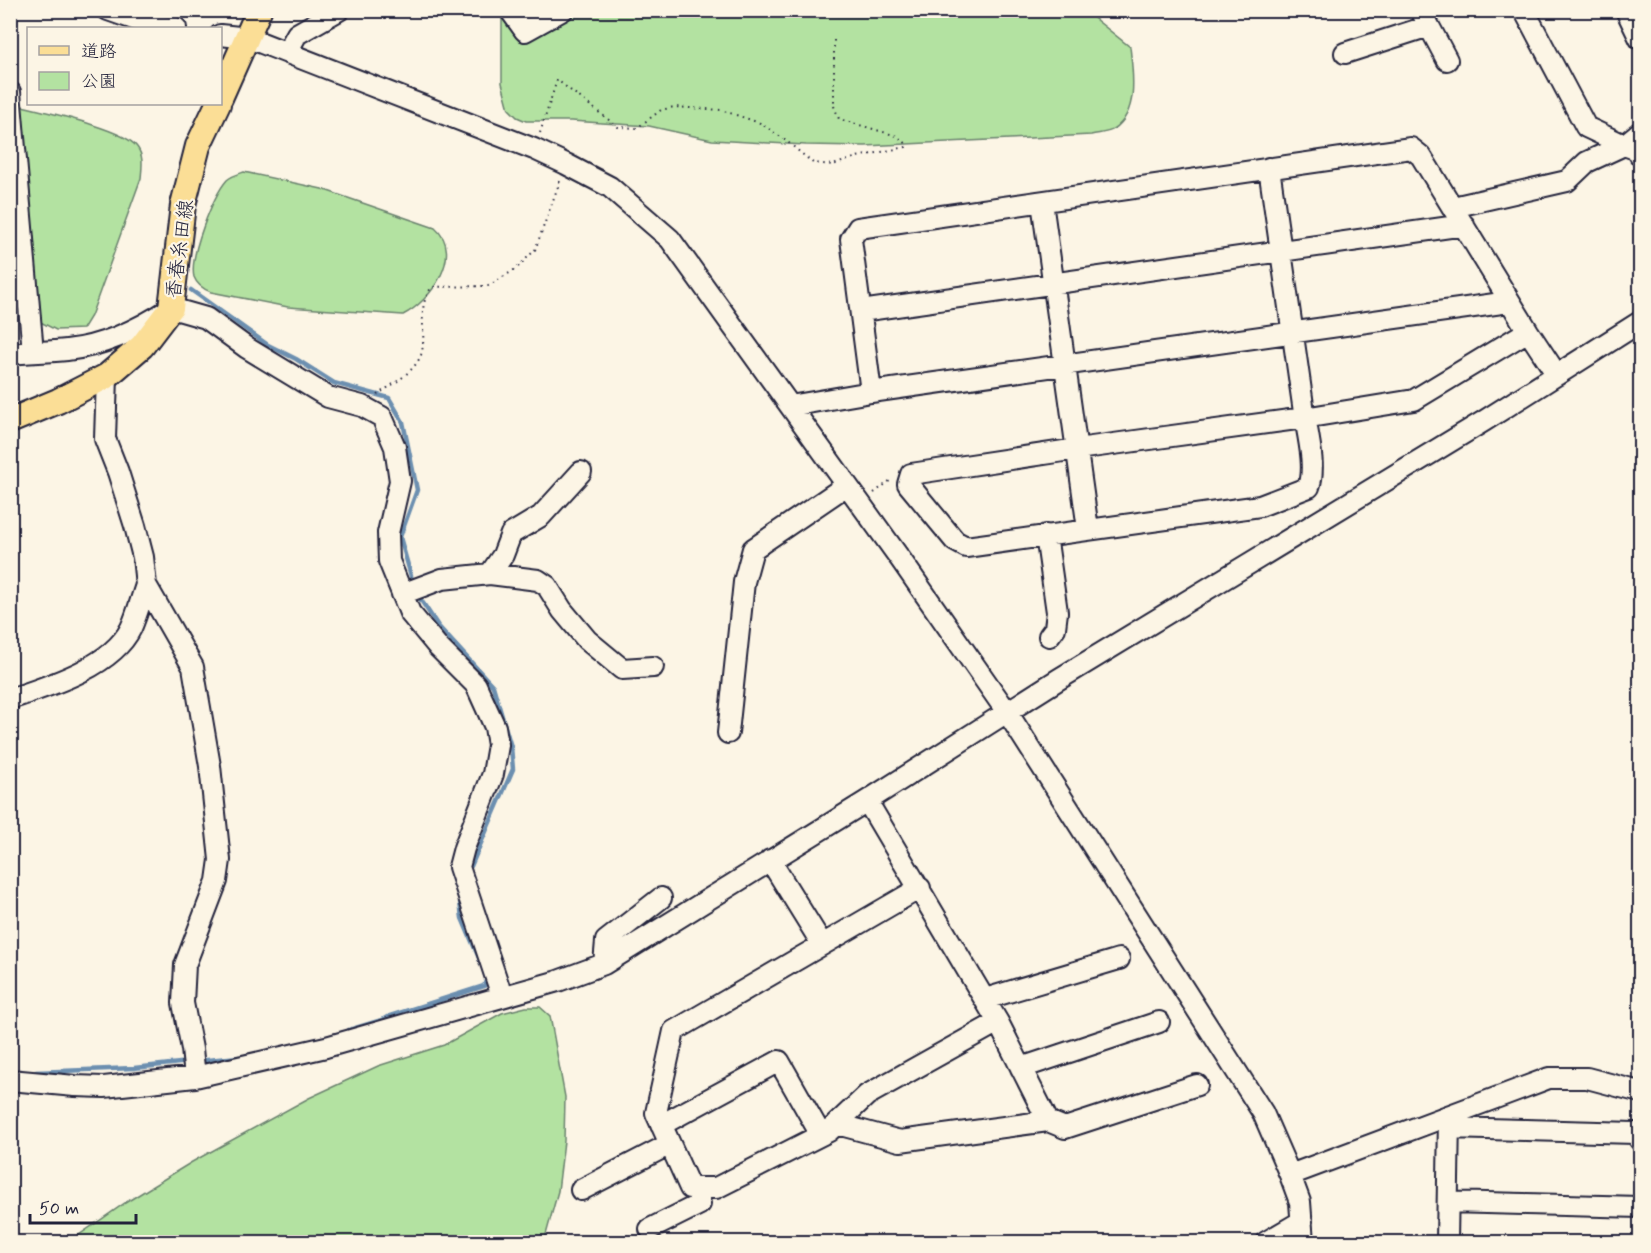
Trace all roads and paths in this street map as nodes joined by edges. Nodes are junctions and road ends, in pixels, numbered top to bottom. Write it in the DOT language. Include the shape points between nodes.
graph roads {
  1 [pos="108,10"];
  2 [pos="259,10"];
  3 [pos="339,10"];
  4 [pos="510,10"];
  5 [pos="563,10"];
  6 [pos="1524,10"];
  7 [pos="1626,10"];
  8 [pos="1425,18"];
  9 [pos="169,27"];
  10 [pos="222,35"];
  11 [pos="249,38"];
  12 [pos="834,39"];
  13 [pos="1641,39"];
  14 [pos="287,52"];
  15 [pos="1345,53"];
  16 [pos="1447,60"];
  17 [pos="10,92"];
  18 [pos="222,94"];
  19 [pos="218,105"];
  20 [pos="1637,146"];
  21 [pos="534,149"];
  22 [pos="566,164"];
  23 [pos="1269,168"];
  24 [pos="1042,202"];
  25 [pos="1453,207"];
  26 [pos="16,220"];
  27 [pos="1464,225"];
  28 [pos="1281,250"];
  29 [pos="1053,283"];
  30 [pos="1509,302"];
  31 [pos="171,308"];
  32 [pos="861,311"];
  33 [pos="1641,322"];
  34 [pos="1528,331"];
  35 [pos="1293,333"];
  36 [pos="33,352"];
  37 [pos="10,354"];
  38 [pos="1065,366"];
  39 [pos="107,375"];
  40 [pos="1557,375"];
  41 [pos="871,392"];
  42 [pos="790,405"];
  43 [pos="362,406"];
  44 [pos="1304,418"];
  45 [pos="10,421"];
  46 [pos="1077,449"];
  47 [pos="581,472"];
  48 [pos="910,474"];
  49 [pos="847,484"];
  50 [pos="860,503"];
  51 [pos="1088,529"];
  52 [pos="1046,535"];
  53 [pos="490,574"];
  54 [pos="146,585"];
  55 [pos="402,594"];
  56 [pos="1049,636"];
  57 [pos="653,667"];
  58 [pos="10,699"];
  59 [pos="1007,712"];
  60 [pos="728,732"];
  61 [pos="867,801"];
  62 [pos="770,860"];
  63 [pos="920,888"];
  64 [pos="661,898"];
  65 [pos="822,944"];
  66 [pos="1119,959"];
  67 [pos="604,964"];
  68 [pos="502,996"];
  69 [pos="985,999"];
  70 [pos="998,1022"];
  71 [pos="1159,1022"];
  72 [pos="194,1067"];
  73 [pos="1021,1068"];
  74 [pos="11,1084"];
  75 [pos="1197,1085"];
  76 [pos="1641,1092"];
  77 [pos="1048,1121"];
  78 [pos="1449,1122"];
  79 [pos="661,1125"];
  80 [pos="829,1129"];
  81 [pos="1641,1140"];
  82 [pos="670,1144"];
  83 [pos="1290,1175"];
  84 [pos="697,1188"];
  85 [pos="581,1190"];
  86 [pos="1448,1202"];
  87 [pos="1641,1207"];
  88 [pos="1302,1221"];
  89 [pos="650,1229"];
  90 [pos="1266,1242"];
  91 [pos="1303,1242"];
  92 [pos="1447,1242"];
  1 -- 9 [label="street"];
  2 -- 11 [label="main road"];
  3 -- 14 [label="street" via="297,34"];
  4 -- 5 [label="street" via="525,31"];
  6 -- 20 [label="street" via="1586,127"];
  7 -- 13 [label="street"];
  8 -- 15 [label="street"];
  8 -- 16 [label="street"];
  10 -- 11 [label="street"];
  11 -- 14 [label="street"];
  11 -- 18 [label="main road"];
  12 -- 21 [label="path" via="834,106 839,119 897,136 906,147 833,165 813,163 760,123 721,110 674,107 661,110 638,128 618,127 557,80"];
  14 -- 21 [label="street"];
  17 -- 26 [label="street"];
  19 -- 31 [label="main road, 香春糸田線" via="198,146 183,206"];
  20 -- 25 [label="street" via="1587,162 1567,181"];
  21 -- 22 [label="street"];
  22 -- 42 [label="street" via="610,187 670,238"];
  22 -- 43 [label="path" via="535,250 488,286 432,287 424,296 421,354 411,370"];
  23 -- 24 [label="street"];
  23 -- 25 [label="street" via="1411,148 1421,156"];
  23 -- 28 [label="street"];
  24 -- 29 [label="street"];
  24 -- 32 [label="street" via="858,228 851,239"];
  25 -- 27 [label="street"];
  26 -- 36 [label="street"];
  27 -- 28 [label="street"];
  27 -- 30 [label="street"];
  28 -- 29 [label="street"];
  28 -- 35 [label="street"];
  29 -- 32 [label="street"];
  29 -- 38 [label="street"];
  30 -- 34 [label="street"];
  30 -- 35 [label="street"];
  31 -- 36 [label="street" via="146,325 96,344"];
  31 -- 39 [label="main road, 香春糸田線" via="142,346"];
  31 -- 43 [label="street" via="206,318 328,397"];
  32 -- 41 [label="street"];
  33 -- 40 [label="street"];
  34 -- 40 [label="street"];
  34 -- 44 [label="street" via="1414,400"];
  35 -- 38 [label="street"];
  35 -- 44 [label="street"];
  36 -- 37 [label="street"];
  38 -- 41 [label="street"];
  38 -- 46 [label="street"];
  39 -- 45 [label="main road, 香春糸田線"];
  39 -- 54 [label="street" via="105,439 135,526"];
  40 -- 59 [label="street"];
  41 -- 42 [label="street"];
  42 -- 49 [label="street"];
  43 -- 55 [label="street" via="382,417 395,447 400,481 388,532 388,552"];
  44 -- 46 [label="street"];
  44 -- 51 [label="street" via="1313,476 1309,487 1260,506"];
  46 -- 48 [label="street"];
  46 -- 51 [label="street"];
  47 -- 53 [label="street" via="541,516 511,534"];
  48 -- 50 [label="path" via="895,477"];
  48 -- 52 [label="street" via="908,484 955,542 966,547"];
  49 -- 50 [label="street"];
  49 -- 60 [label="street" via="753,549 744,582"];
  50 -- 59 [label="street"];
  51 -- 52 [label="street"];
  52 -- 56 [label="street" via="1057,612 1056,628"];
  53 -- 55 [label="street" via="442,579"];
  53 -- 57 [label="street" via="538,580 547,586 587,640 622,669"];
  54 -- 58 [label="street" via="130,630 107,657 53,686"];
  54 -- 72 [label="street" via="194,667 220,860 217,881 185,965 183,1003"];
  55 -- 68 [label="street" via="410,613 476,685 495,727 498,745 493,774 459,867"];
  59 -- 61 [label="street"];
  59 -- 83 [label="street" via="1263,1113"];
  61 -- 62 [label="street"];
  61 -- 63 [label="street"];
  62 -- 65 [label="street"];
  62 -- 67 [label="street"];
  63 -- 65 [label="street"];
  63 -- 69 [label="street"];
  64 -- 67 [label="street" via="606,941"];
  65 -- 79 [label="street" via="675,1031 656,1113"];
  66 -- 69 [label="street"];
  67 -- 68 [label="street"];
  68 -- 72 [label="street" via="326,1047"];
  69 -- 70 [label="street"];
  70 -- 73 [label="street"];
  70 -- 80 [label="street" via="867,1095"];
  71 -- 73 [label="street"];
  72 -- 74 [label="street" via="104,1087"];
  73 -- 77 [label="street"];
  75 -- 77 [label="street" via="1065,1128"];
  76 -- 78 [label="street" via="1587,1078 1549,1078"];
  77 -- 80 [label="street" via="900,1141"];
  78 -- 81 [label="street" via="1635,1133"];
  78 -- 83 [label="street"];
  78 -- 86 [label="street"];
  79 -- 80 [label="street" via="779,1061"];
  79 -- 82 [label="street"];
  80 -- 84 [label="street" via="716,1188"];
  82 -- 84 [label="street" via="690,1188"];
  82 -- 85 [label="street"];
  83 -- 88 [label="street"];
  84 -- 89 [label="street" via="700,1204"];
  86 -- 87 [label="street"];
  86 -- 92 [label="street"];
  88 -- 90 [label="street"];
  88 -- 91 [label="street"];
}
